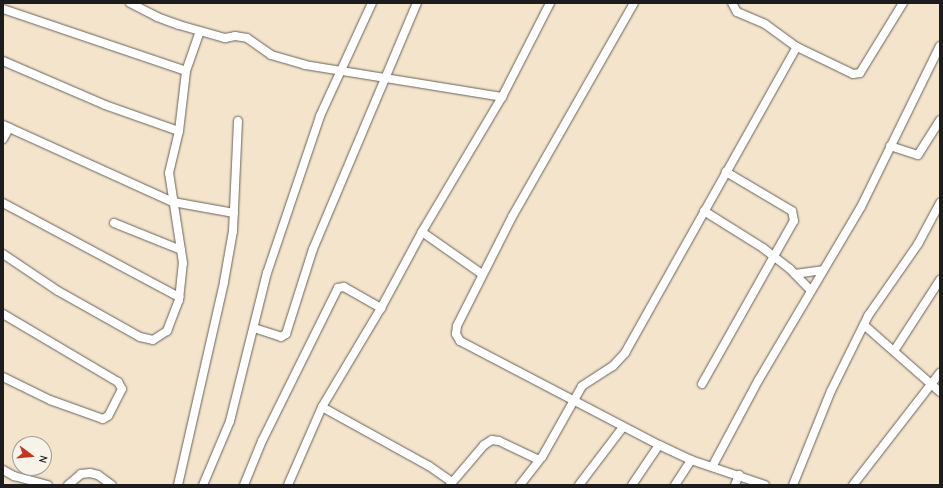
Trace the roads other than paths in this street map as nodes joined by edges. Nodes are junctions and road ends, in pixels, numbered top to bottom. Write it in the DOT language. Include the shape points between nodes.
graph roads {
  1 [pos="130,3"];
  2 [pos="372,3"];
  3 [pos="417,3"];
  4 [pos="550,3"];
  5 [pos="634,3"];
  6 [pos="732,3"];
  7 [pos="903,3"];
  8 [pos="3,10"];
  9 [pos="200,31"];
  10 [pos="940,46"];
  11 [pos="797,47"];
  12 [pos="3,61"];
  13 [pos="340,70"];
  14 [pos="186,71"];
  15 [pos="386,77"];
  16 [pos="502,97"];
  17 [pos="940,120"];
  18 [pos="238,121"];
  19 [pos="6,126"];
  20 [pos="179,131"];
  21 [pos="3,139"];
  22 [pos="890,146"];
  23 [pos="726,172"];
  24 [pos="173,202"];
  25 [pos="3,203"];
  26 [pos="940,203"];
  27 [pos="704,211"];
  28 [pos="234,213"];
  29 [pos="114,223"];
  30 [pos="422,232"];
  31 [pos="181,250"];
  32 [pos="3,254"];
  33 [pos="774,256"];
  34 [pos="823,270"];
  35 [pos="482,274"];
  36 [pos="795,274"];
  37 [pos="940,280"];
  38 [pos="811,291"];
  39 [pos="179,297"];
  40 [pos="381,308"];
  41 [pos="3,314"];
  42 [pos="864,325"];
  43 [pos="254,328"];
  44 [pos="894,351"];
  45 [pos="940,373"];
  46 [pos="3,377"];
  47 [pos="702,384"];
  48 [pos="932,384"];
  49 [pos="940,392"];
  50 [pos="574,402"];
  51 [pos="322,406"];
  52 [pos="623,426"];
  53 [pos="659,445"];
  54 [pos="539,460"];
  55 [pos="690,460"];
  56 [pos="712,467"];
  57 [pos="3,470"];
  58 [pos="739,475"];
  59 [pos="40,483"];
  60 [pos="451,484"];
  61 [pos="48,485"];
  62 [pos="68,485"];
  63 [pos="112,485"];
  64 [pos="178,485"];
  65 [pos="203,485"];
  66 [pos="244,485"];
  67 [pos="288,485"];
  68 [pos="520,485"];
  69 [pos="579,485"];
  70 [pos="632,485"];
  71 [pos="675,485"];
  72 [pos="735,485"];
  73 [pos="765,485"];
  74 [pos="793,485"];
  75 [pos="853,485"];
  1 -- 9 [label="street" via="157,17"];
  2 -- 13 [label="street"];
  3 -- 15 [label="street"];
  4 -- 16 [label="street"];
  5 -- 35 [label="street"];
  6 -- 11 [label="street" via="737,12 765,24"];
  7 -- 11 [label="street" via="860,73 853,74"];
  8 -- 14 [label="street"];
  9 -- 13 [label="street" via="225,38 247,38 276,57"];
  9 -- 14 [label="street"];
  10 -- 22 [label="street"];
  11 -- 23 [label="street"];
  12 -- 20 [label="street" via="105,105"];
  13 -- 15 [label="street"];
  13 -- 43 [label="street" via="320,116 267,273"];
  14 -- 20 [label="street"];
  15 -- 16 [label="street"];
  15 -- 43 [label="street" via="304,274 286,334 281,337"];
  16 -- 30 [label="street"];
  17 -- 22 [label="street" via="918,155"];
  18 -- 28 [label="street"];
  19 -- 21 [label="street"];
  19 -- 24 [label="street"];
  20 -- 24 [label="street" via="169,173"];
  22 -- 34 [label="street" via="861,207"];
  23 -- 27 [label="street"];
  23 -- 33 [label="street" via="795,214 794,221"];
  24 -- 28 [label="street"];
  24 -- 31 [label="street"];
  25 -- 39 [label="street"];
  26 -- 42 [label="street" via="918,244"];
  27 -- 33 [label="street"];
  27 -- 50 [label="street" via="625,353 613,366 582,386"];
  28 -- 64 [label="street" via="224,282"];
  29 -- 31 [label="street"];
  30 -- 35 [label="street"];
  30 -- 40 [label="street"];
  31 -- 39 [label="street" via="183,263"];
  32 -- 39 [label="street" via="58,291 140,337 153,340 167,331"];
  33 -- 36 [label="street"];
  33 -- 47 [label="street"];
  34 -- 36 [label="street"];
  34 -- 38 [label="street"];
  35 -- 50 [label="street" via="457,326 456,334 460,341"];
  36 -- 38 [label="street"];
  37 -- 44 [label="street"];
  38 -- 56 [label="street"];
  40 -- 51 [label="street"];
  40 -- 66 [label="street" via="344,287 338,288 262,441"];
  41 -- 46 [label="street" via="118,382 122,389 108,416 103,419 50,400"];
  42 -- 44 [label="street"];
  42 -- 74 [label="street" via="831,391"];
  43 -- 65 [label="street" via="230,421"];
  44 -- 48 [label="street"];
  45 -- 48 [label="street"];
  48 -- 49 [label="street"];
  48 -- 75 [label="street"];
  50 -- 52 [label="street"];
  50 -- 54 [label="street"];
  51 -- 60 [label="street" via="429,466"];
  51 -- 67 [label="street"];
  52 -- 53 [label="street"];
  52 -- 69 [label="street"];
  53 -- 55 [label="street"];
  53 -- 70 [label="street"];
  54 -- 60 [label="street" via="492,440 484,445"];
  54 -- 68 [label="street"];
  55 -- 56 [label="street"];
  55 -- 71 [label="street"];
  56 -- 58 [label="street"];
  57 -- 59 [label="street" via="14,476"];
  58 -- 72 [label="street"];
  58 -- 73 [label="street"];
  59 -- 61 [label="street"];
  62 -- 63 [label="street" via="81,474 90,473 98,475"];
}
